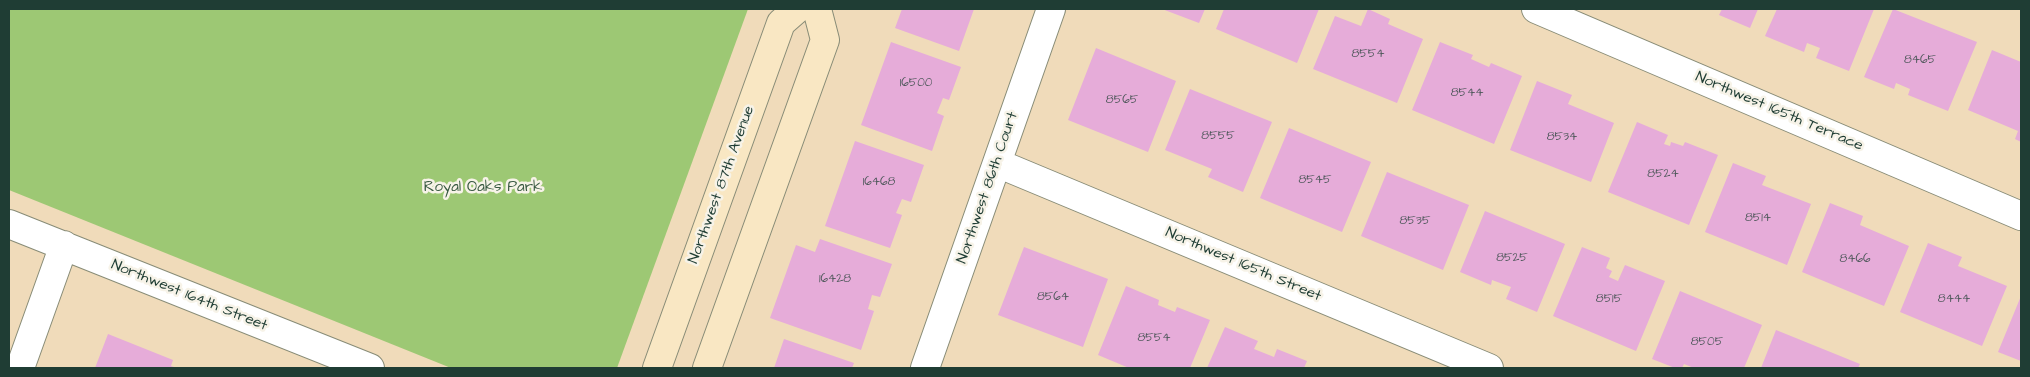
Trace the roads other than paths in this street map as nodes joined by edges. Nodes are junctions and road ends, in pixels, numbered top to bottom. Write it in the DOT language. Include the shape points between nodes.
graph roads {
  1 [pos="797,9"];
  2 [pos="817,9"];
  3 [pos="1051,9"];
  4 [pos="1536,9"];
  5 [pos="996,162"];
  6 [pos="2021,216"];
  7 [pos="9,224"];
  8 [pos="64,246"];
  9 [pos="20,368"];
  10 [pos="370,368"];
  11 [pos="657,368"];
  12 [pos="707,368"];
  13 [pos="925,368"];
  14 [pos="1489,368"];
  1 -- 11 [label="street, Northwest 87th Avenue" via="780,23"];
  2 -- 12 [label="street" via="825,40"];
  3 -- 5 [label="street, Northwest 86th Court"];
  4 -- 6 [label="street, Northwest 165th Terrace"];
  5 -- 13 [label="street, Northwest 86th Court"];
  5 -- 14 [label="street, Northwest 165th Street"];
  7 -- 8 [label="street, Northwest 164th Street"];
  8 -- 9 [label="street"];
  8 -- 10 [label="street, Northwest 164th Street"];
}
